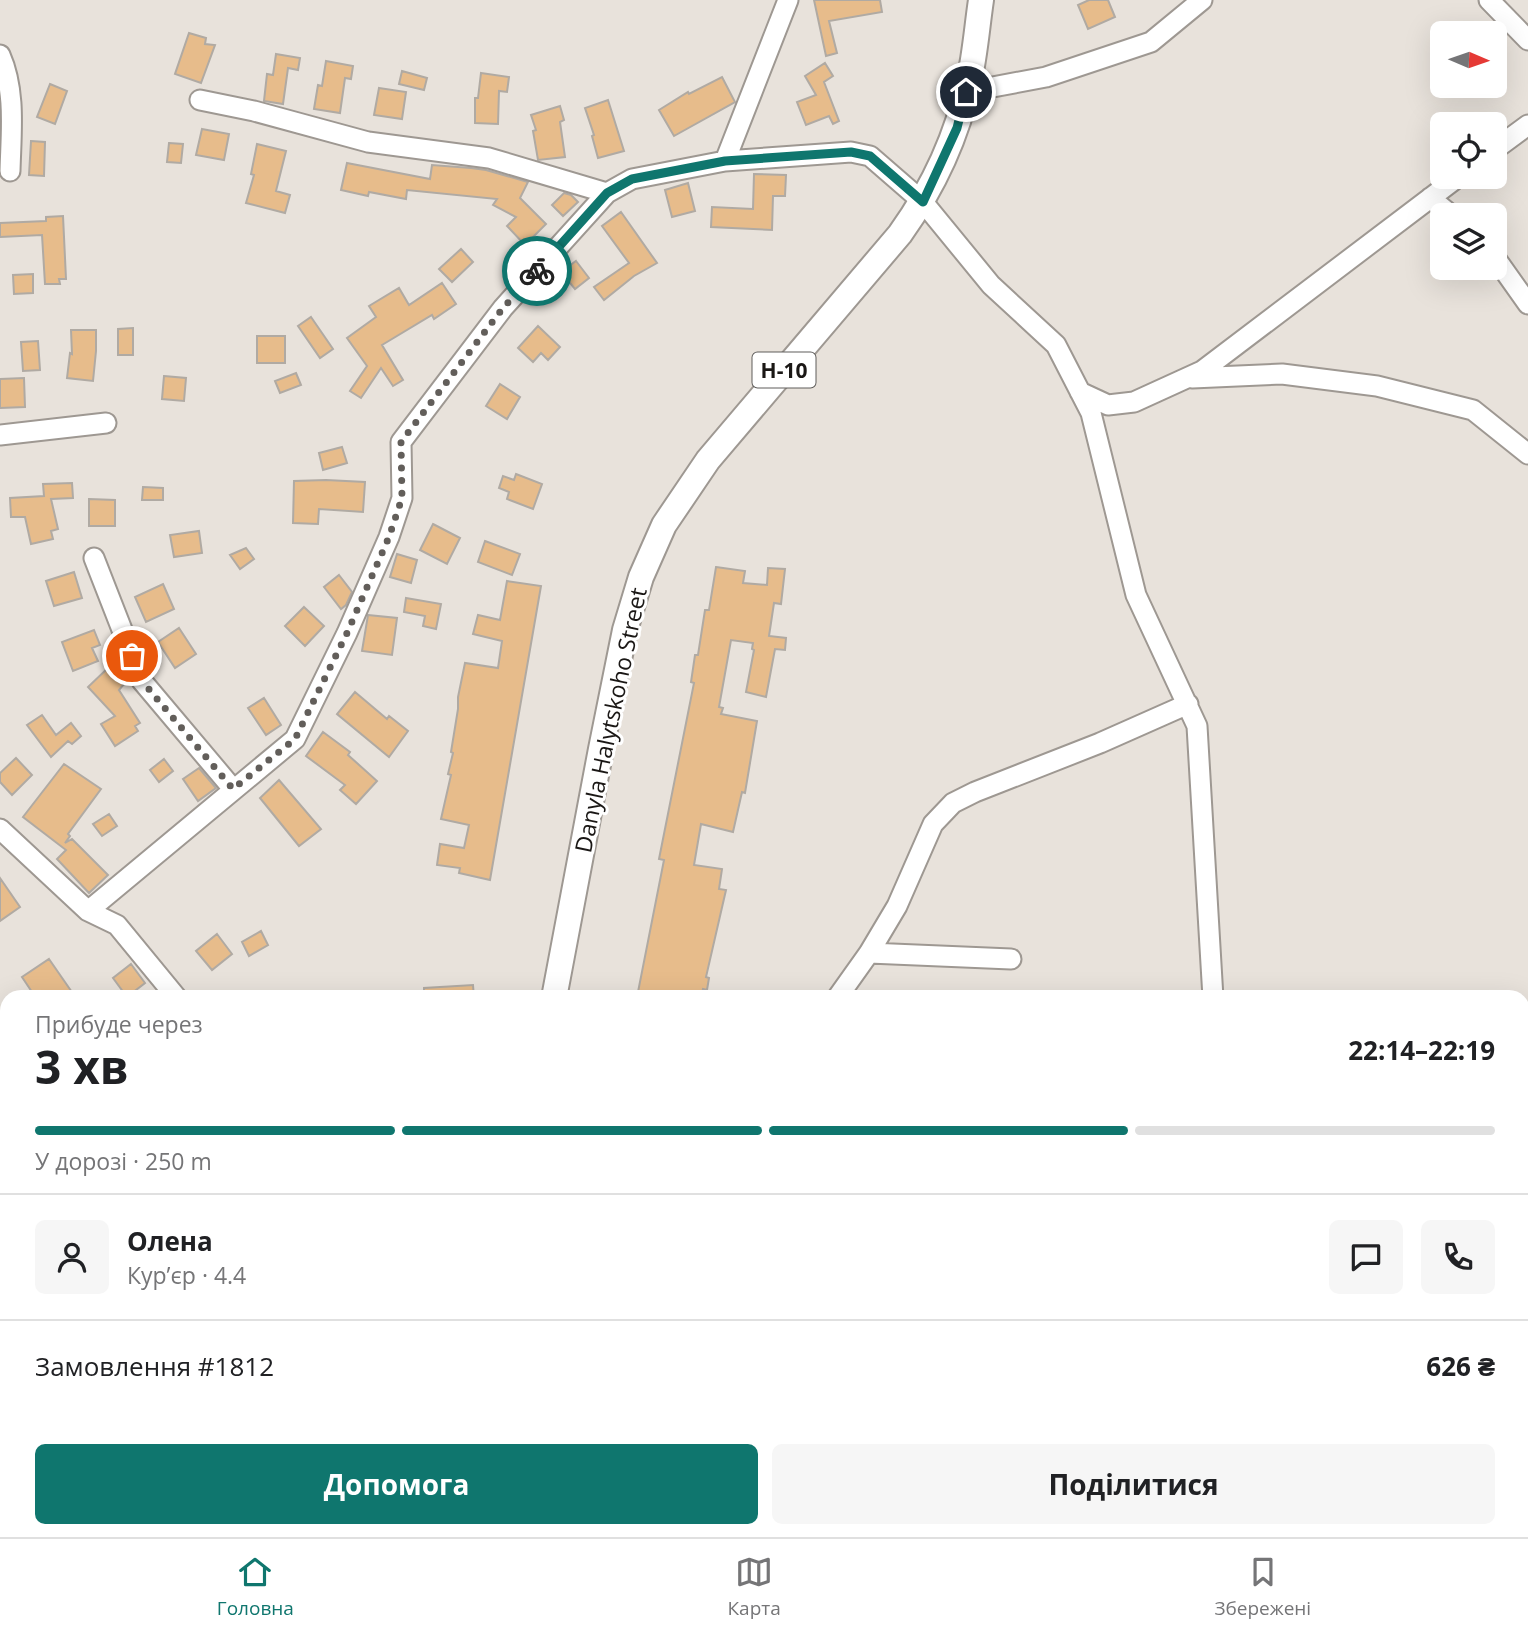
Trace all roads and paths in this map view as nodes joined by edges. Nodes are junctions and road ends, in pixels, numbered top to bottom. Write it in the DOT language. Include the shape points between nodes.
graph roads {
  1 [pos="788,0"];
  2 [pos="981,0"];
  3 [pos="1202,0"];
  4 [pos="1489,0"];
  5 [pos="1528,40"];
  6 [pos="0,55"];
  7 [pos="966,92"];
  8 [pos="200,100"];
  9 [pos="1528,125"];
  10 [pos="1507,140"];
  11 [pos="725,161"];
  12 [pos="10,172"];
  13 [pos="1442,189"];
  14 [pos="607,193"];
  15 [pos="1430,198"];
  16 [pos="923,202"];
  17 [pos="1436,203"];
  18 [pos="1507,274"];
  19 [pos="1528,303"];
  20 [pos="1187,378"];
  21 [pos="1080,392"];
  22 [pos="106,424"];
  23 [pos="0,435"];
  24 [pos="1528,454"];
  25 [pos="94,558"];
  26 [pos="1188,704"];
  27 [pos="233,789"];
  28 [pos="0,829"];
  29 [pos="88,911"];
  30 [pos="869,953"];
  31 [pos="1011,959"];
  32 [pos="170,990"];
  33 [pos="556,990"];
  34 [pos="843,990"];
  35 [pos="1213,990"];
  1 -- 11 [label="street"];
  2 -- 7 [label="main road, Danyla Halytskoho Street / Н-10"];
  3 -- 7 [label="street" via="1152,42 1046,77"];
  4 -- 5 [label="street"];
  6 -- 12 [label="street" via="11,89"];
  7 -- 16 [label="main road, Danyla Halytskoho Street / Н-10" via="957,128"];
  8 -- 14 [label="street" via="368,142 489,158"];
  9 -- 10 [label="street"];
  11 -- 14 [label="street" via="632,179"];
  11 -- 16 [label="street" via="851,152 870,156"];
  13 -- 15 [label="street"];
  14 -- 27 [label="street" via="503,308 401,442 402,498 347,633 295,739"];
  15 -- 17 [label="street"];
  15 -- 20 [label="street" via="1202,372"];
  16 -- 21 [label="street" via="991,285 1056,345"];
  16 -- 33 [label="main road, Danyla Halytskoho Street / Н-10" via="708,460 664,525 625,630"];
  18 -- 19 [label="street"];
  20 -- 21 [label="street" via="1134,402 1108,405"];
  20 -- 24 [label="street" via="1282,374 1377,386 1473,410"];
  21 -- 26 [label="street" via="1091,413 1136,595"];
  22 -- 23 [label="street"];
  25 -- 27 [label="street" via="142,681"];
  26 -- 30 [label="street" via="953,803 933,824 897,906"];
  26 -- 35 [label="street" via="1197,726"];
  27 -- 29 [label="street"];
  28 -- 29 [label="street"];
  29 -- 32 [label="street" via="117,925"];
  30 -- 31 [label="street"];
  30 -- 34 [label="street"];
}
